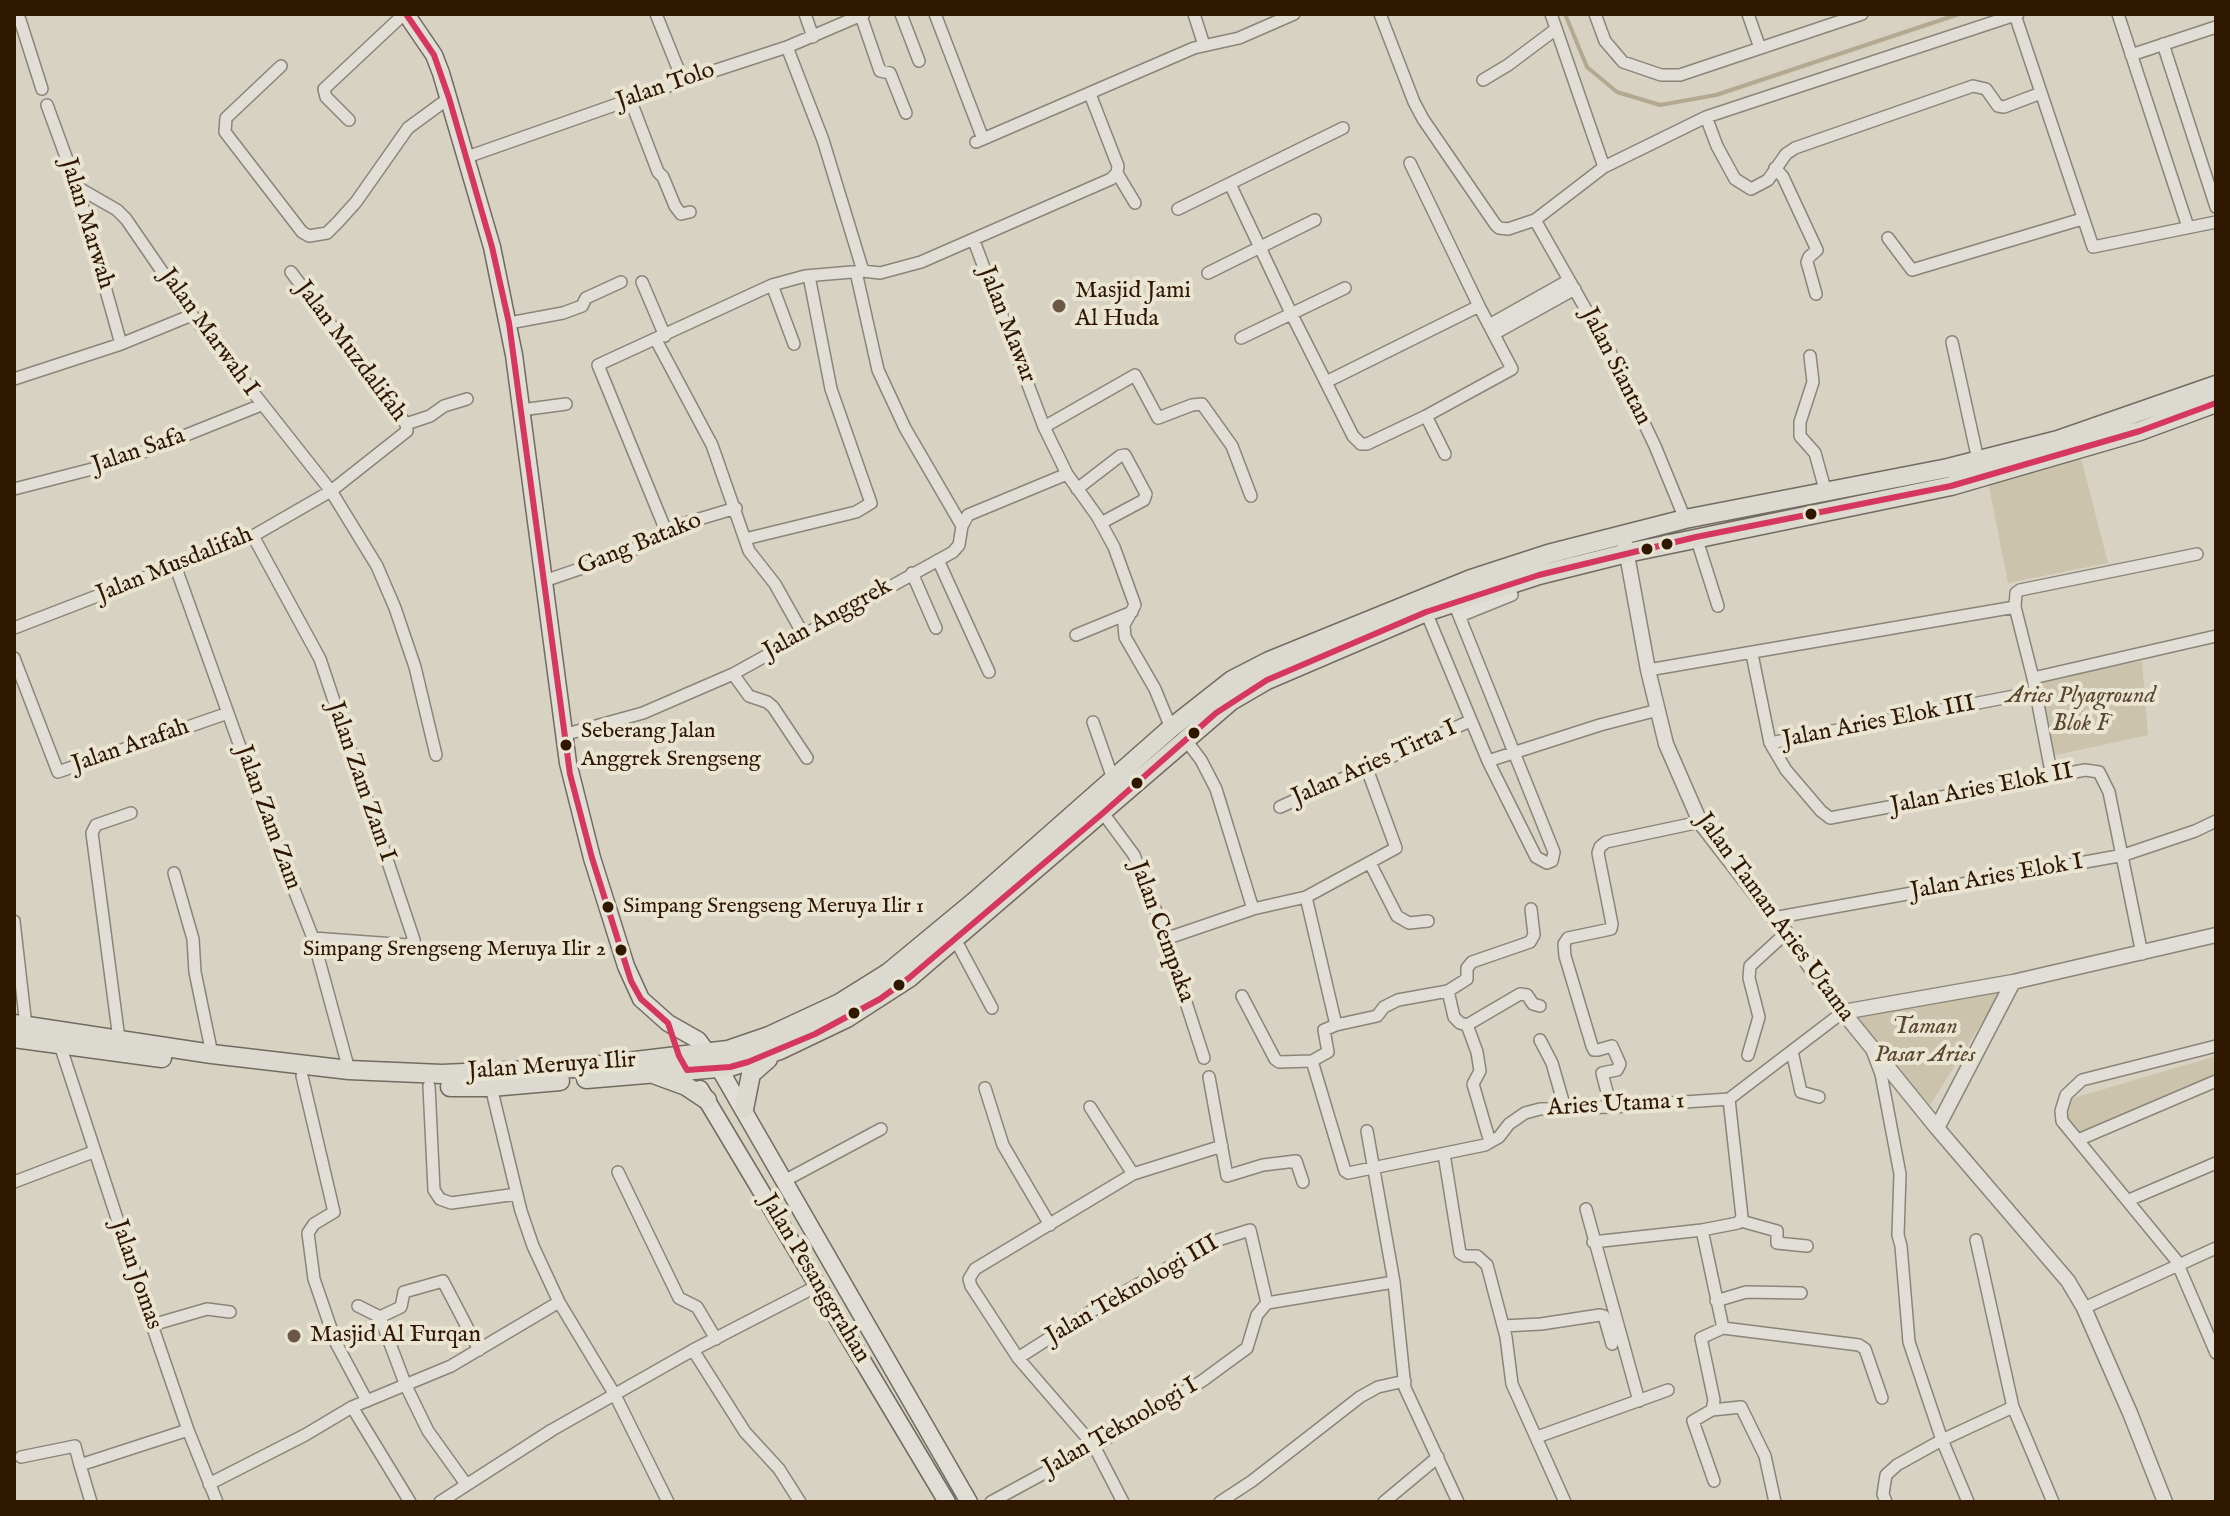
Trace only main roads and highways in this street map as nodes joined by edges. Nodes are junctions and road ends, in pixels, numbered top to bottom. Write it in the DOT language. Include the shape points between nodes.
graph roads {
  1 [pos="405,14"];
  2 [pos="2216,385"];
  3 [pos="2216,403"];
  4 [pos="2015,460"];
  5 [pos="1950,477"];
  6 [pos="1178,733"];
  7 [pos="668,1023"];
  8 [pos="18,1029"];
  9 [pos="780,1050"];
  10 [pos="714,1060"];
  11 [pos="683,1063"];
  12 [pos="651,1073"];
  13 [pos="707,1100"];
  14 [pos="744,1109"];
  15 [pos="805,1219"];
  16 [pos="784,1230"];
  17 [pos="944,1501"];
  18 [pos="969,1502"];
  1 -- 7 [label="main road" via="434,55 449,98 509,323 570,774 626,966 641,999"];
  2 -- 4 [label="main road, Jalan Meruya Ilir"];
  3 -- 4 [label="main road, Jalan Meruya Ilir" via="2140,431"];
  4 -- 5 [label="main road, Jalan Meruya Ilir"];
  4 -- 5 [label="main road, Jalan Meruya Ilir" via="1978,460"];
  5 -- 6 [label="main road, Jalan Meruya Ilir" via="1539,575 1457,610 1426,612 1254,686"];
  5 -- 6 [label="main road, Jalan Meruya Ilir" via="1685,519 1471,579 1232,680"];
  6 -- 9 [label="main road, Jalan Meruya Ilir" via="1103,813 880,999"];
  6 -- 10 [label="main road, Jalan Meruya Ilir" via="1113,779 888,973 840,1003"];
  7 -- 10 [label="main road" via="698,1040"];
  7 -- 11 [label="main road, Jalan Pesanggrahan"];
  8 -- 11 [label="main road, Jalan Meruya Ilir" via="349,1070 471,1074"];
  8 -- 12 [label="main road, Jalan Meruya Ilir" via="60,1045 302,1076 429,1086 491,1087"];
  9 -- 10 [label="main road, Jalan Meruya Ilir" via="748,1062"];
  9 -- 14 [label="main road" via="751,1074"];
  10 -- 11 [label="main road, Jalan Meruya Ilir"];
  10 -- 14 [label="main road, Jalan Pesanggrahan"];
  11 -- 12 [label="main road, Jalan Meruya Ilir"];
  11 -- 13 [label="main road, Jalan Pesanggrahan"];
  12 -- 13 [label="main road"];
  13 -- 16 [label="main road, Jalan Pesanggrahan"];
  14 -- 15 [label="main road, Jalan Pesanggrahan"];
  15 -- 16 [label="main road"];
  15 -- 18 [label="main road, Jalan Pesanggrahan"];
  16 -- 17 [label="main road, Jalan Pesanggrahan"];
}
